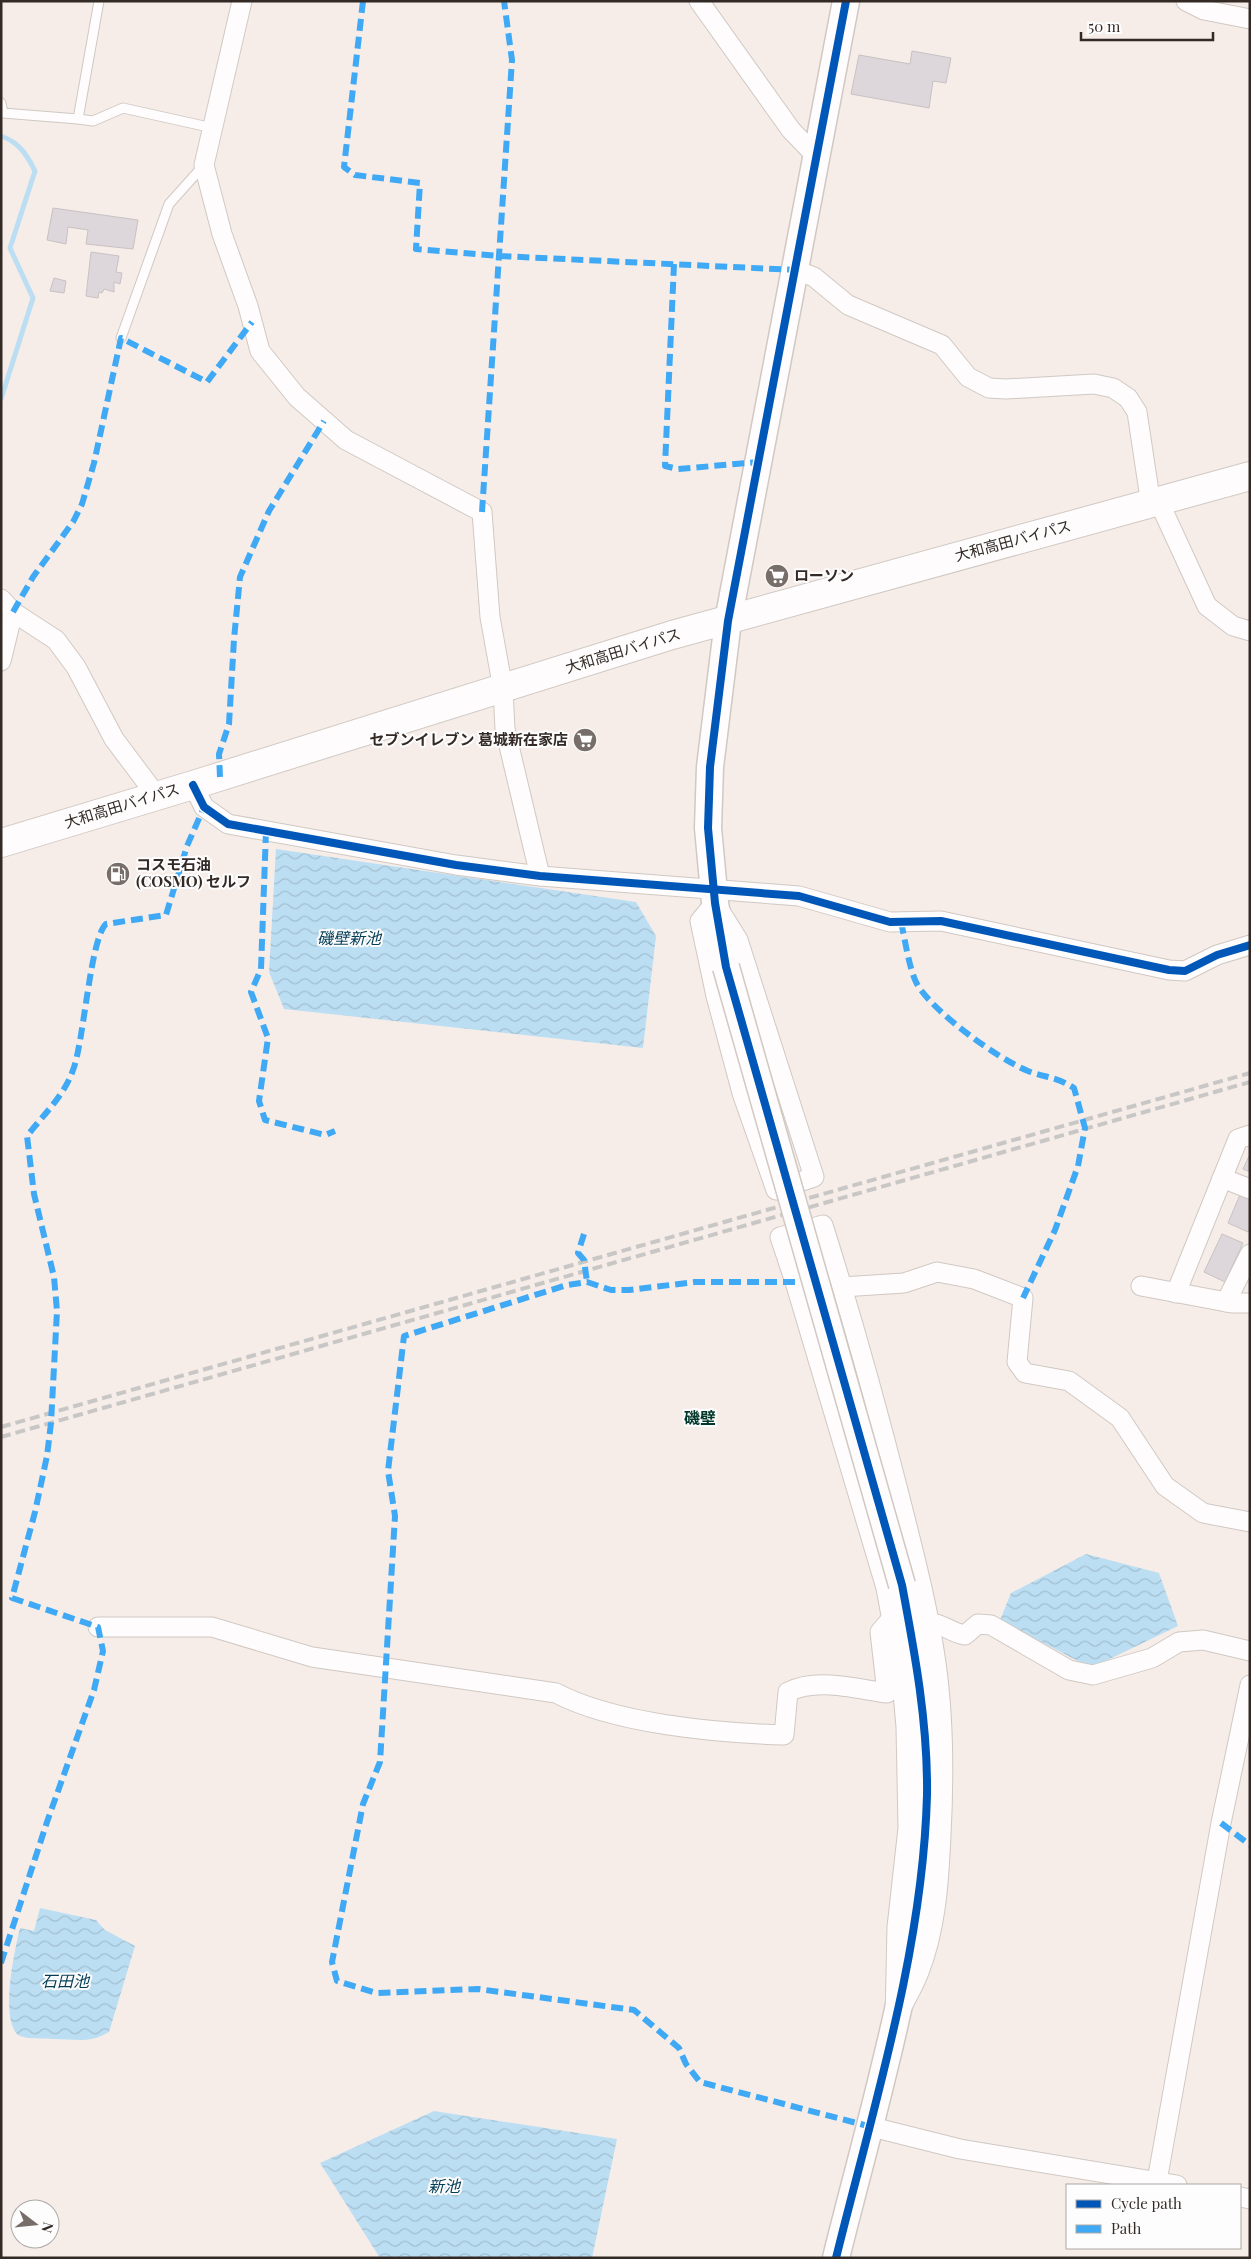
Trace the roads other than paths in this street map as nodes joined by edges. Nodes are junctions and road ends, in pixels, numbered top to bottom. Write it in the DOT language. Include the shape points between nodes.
graph roads {
  1 [pos="99,1"];
  2 [pos="242,1"];
  3 [pos="700,1"];
  4 [pos="846,1"];
  5 [pos="1186,1"];
  6 [pos="1250,19"];
  7 [pos="1,103"];
  8 [pos="78,118"];
  9 [pos="212,128"];
  10 [pos="818,158"];
  11 [pos="204,165"];
  12 [pos="796,270"];
  13 [pos="121,338"];
  14 [pos="1250,476"];
  15 [pos="1155,503"];
  16 [pos="7,606"];
  17 [pos="728,621"];
  18 [pos="1250,631"];
  19 [pos="1,661"];
  20 [pos="503,689"];
  21 [pos="193,785"];
  22 [pos="156,795"];
  23 [pos="1,843"];
  24 [pos="540,876"];
  25 [pos="714,897"];
  26 [pos="1250,945"];
  27 [pos="1250,1135"];
  28 [pos="1222,1178"];
  29 [pos="1250,1188"];
  30 [pos="1250,1254"];
  31 [pos="1141,1286"];
  32 [pos="842,1287"];
  33 [pos="1176,1293"];
  34 [pos="1226,1302"];
  35 [pos="1250,1303"];
  36 [pos="1250,1522"];
  37 [pos="892,1618"];
  38 [pos="928,1623"];
  39 [pos="98,1627"];
  40 [pos="1250,1651"];
  41 [pos="1250,1685"];
  42 [pos="895,2020"];
  43 [pos="868,2126"];
  44 [pos="1157,2181"];
  45 [pos="1172,2184"];
  46 [pos="836,2258"];
  1 -- 8 [label="lane"];
  2 -- 9 [label="street"];
  3 -- 10 [label="street" via="791,130"];
  4 -- 10 [label="street"];
  5 -- 6 [label="street" via="1204,10"];
  7 -- 8 [label="lane" via="3,113"];
  8 -- 9 [label="lane" via="93,121 123,108"];
  9 -- 11 [label="street"];
  10 -- 12 [label="street"];
  11 -- 13 [label="lane" via="169,204"];
  11 -- 20 [label="street" via="222,234 260,351 297,397 346,440 482,512 490,617"];
  12 -- 15 [label="street" via="814,277 848,304 942,344 968,377 989,388 1094,384 1113,388 1128,398 1137,412"];
  12 -- 17 [label="street"];
  14 -- 15 [label="highway, 大和高田バイパス"];
  15 -- 17 [label="highway, 大和高田バイパス"];
  15 -- 18 [label="street" via="1207,606 1232,626"];
  16 -- 19 [label="street"];
  16 -- 22 [label="street" via="56,640 76,667 114,739"];
  17 -- 20 [label="highway, 大和高田バイパス" via="672,635"];
  17 -- 25 [label="street" via="710,767 708,828"];
  20 -- 21 [label="highway, 大和高田バイパス"];
  20 -- 24 [label="street" via="506,729"];
  21 -- 22 [label="highway, 大和高田バイパス"];
  21 -- 24 [label="street" via="204,807 228,824 446,863"];
  22 -- 23 [label="highway, 大和高田バイパス"];
  24 -- 25 [label="street"];
  25 -- 25 [label="street" via="738,940 814,1177 776,1190 742,1093 700,921"];
  25 -- 26 [label="street" via="799,896 890,922 941,921 1169,970 1185,971 1217,954"];
  25 -- 42 [label="street, bridge" via="726,968 902,1585 914,1651 925,1732 927,1795 912,1940"];
  27 -- 28 [label="street" via="1238,1139"];
  28 -- 29 [label="street"];
  28 -- 33 [label="street"];
  30 -- 34 [label="street"];
  31 -- 33 [label="street"];
  32 -- 36 [label="street" via="904,1282 937,1272 974,1279 1023,1298 1018,1362 1025,1373 1069,1381 1120,1418 1165,1486 1203,1513"];
  32 -- 37 [label="street" via="823,1225 780,1237 865,1515"];
  32 -- 38 [label="street" via="890,1458"];
  33 -- 34 [label="street"];
  34 -- 35 [label="street"];
  37 -- 39 [label="street" via="880,1632 887,1693 801,1686 788,1692 784,1735 738,1734 641,1720 579,1705 556,1693 312,1657 212,1627"];
  37 -- 42 [label="street" via="906,1728 908,1828 897,1927"];
  38 -- 40 [label="street" via="939,1623 965,1635 978,1624 991,1624 1069,1670 1088,1675 1152,1658 1179,1642 1203,1640"];
  38 -- 42 [label="street" via="936,1663 942,1733 940,1871 933,1922 919,1972"];
  41 -- 44 [label="street" via="1221,1823"];
  42 -- 43 [label="street"];
  43 -- 44 [label="street" via="960,2148"];
  43 -- 46 [label="street"];
  44 -- 45 [label="street"];
}
